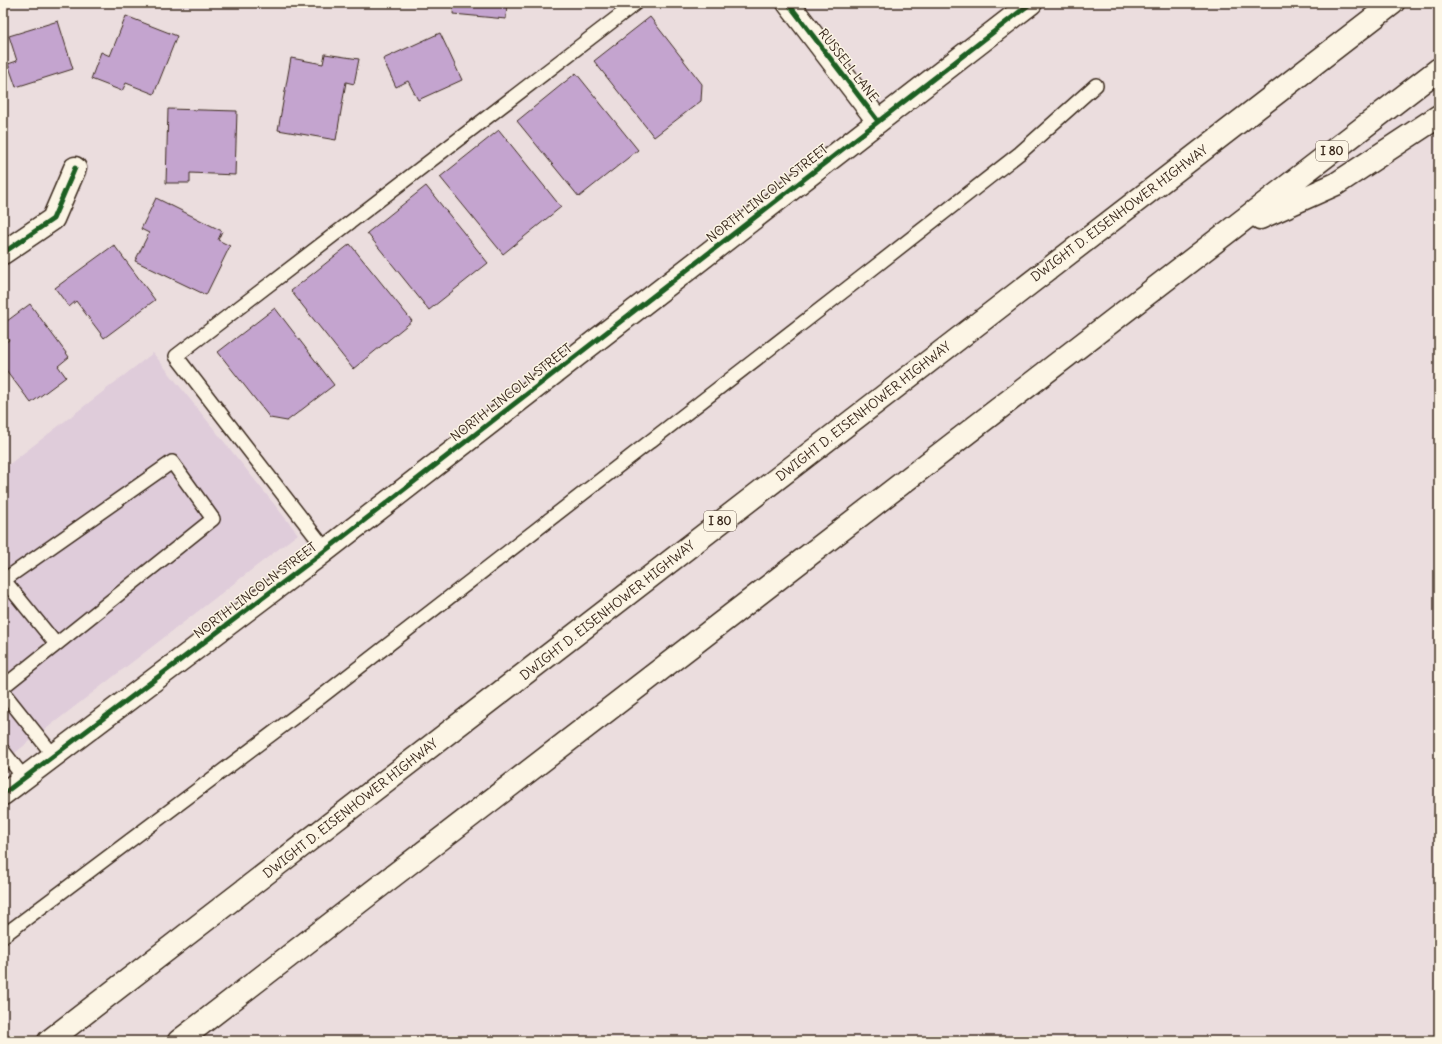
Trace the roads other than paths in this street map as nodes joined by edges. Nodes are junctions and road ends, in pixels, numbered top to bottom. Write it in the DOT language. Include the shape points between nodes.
graph roads {
  1 [pos="636,3"];
  2 [pos="788,3"];
  3 [pos="1031,3"];
  4 [pos="1393,3"];
  5 [pos="1439,68"];
  6 [pos="1096,85"];
  7 [pos="1439,116"];
  8 [pos="878,121"];
  9 [pos="75,168"];
  10 [pos="1226,233"];
  11 [pos="3,254"];
  12 [pos="326,550"];
  13 [pos="4,579"];
  14 [pos="56,644"];
  15 [pos="3,687"];
  16 [pos="3,692"];
  17 [pos="3,751"];
  18 [pos="54,756"];
  19 [pos="24,778"];
  20 [pos="3,794"];
  21 [pos="3,936"];
  22 [pos="49,1041"];
  23 [pos="179,1041"];
  1 -- 12 [label="lane" via="176,356"];
  2 -- 8 [label="main road, RUSSELL LANE"];
  3 -- 8 [label="main road, NORTH LINCOLN STREET"];
  4 -- 22 [label="main road, DWIGHT D. EISENHOWER HIGHWAY / I 80"];
  5 -- 10 [label="main road, I 80"];
  6 -- 21 [label="lane" via="1020,153 873,268 317,700"];
  7 -- 10 [label="main road" via="1336,184"];
  8 -- 12 [label="main road, NORTH LINCOLN STREET"];
  9 -- 11 [label="main road" via="53,219"];
  10 -- 23 [label="main road, I 80"];
  12 -- 18 [label="main road, NORTH LINCOLN STREET"];
  13 -- 14 [label="lane"];
  13 -- 14 [label="lane" via="172,462 212,519"];
  14 -- 15 [label="lane"];
  16 -- 18 [label="lane"];
  17 -- 19 [label="lane"];
  18 -- 19 [label="main road, NORTH LINCOLN STREET"];
  19 -- 20 [label="main road, NORTH LINCOLN STREET"];
}
